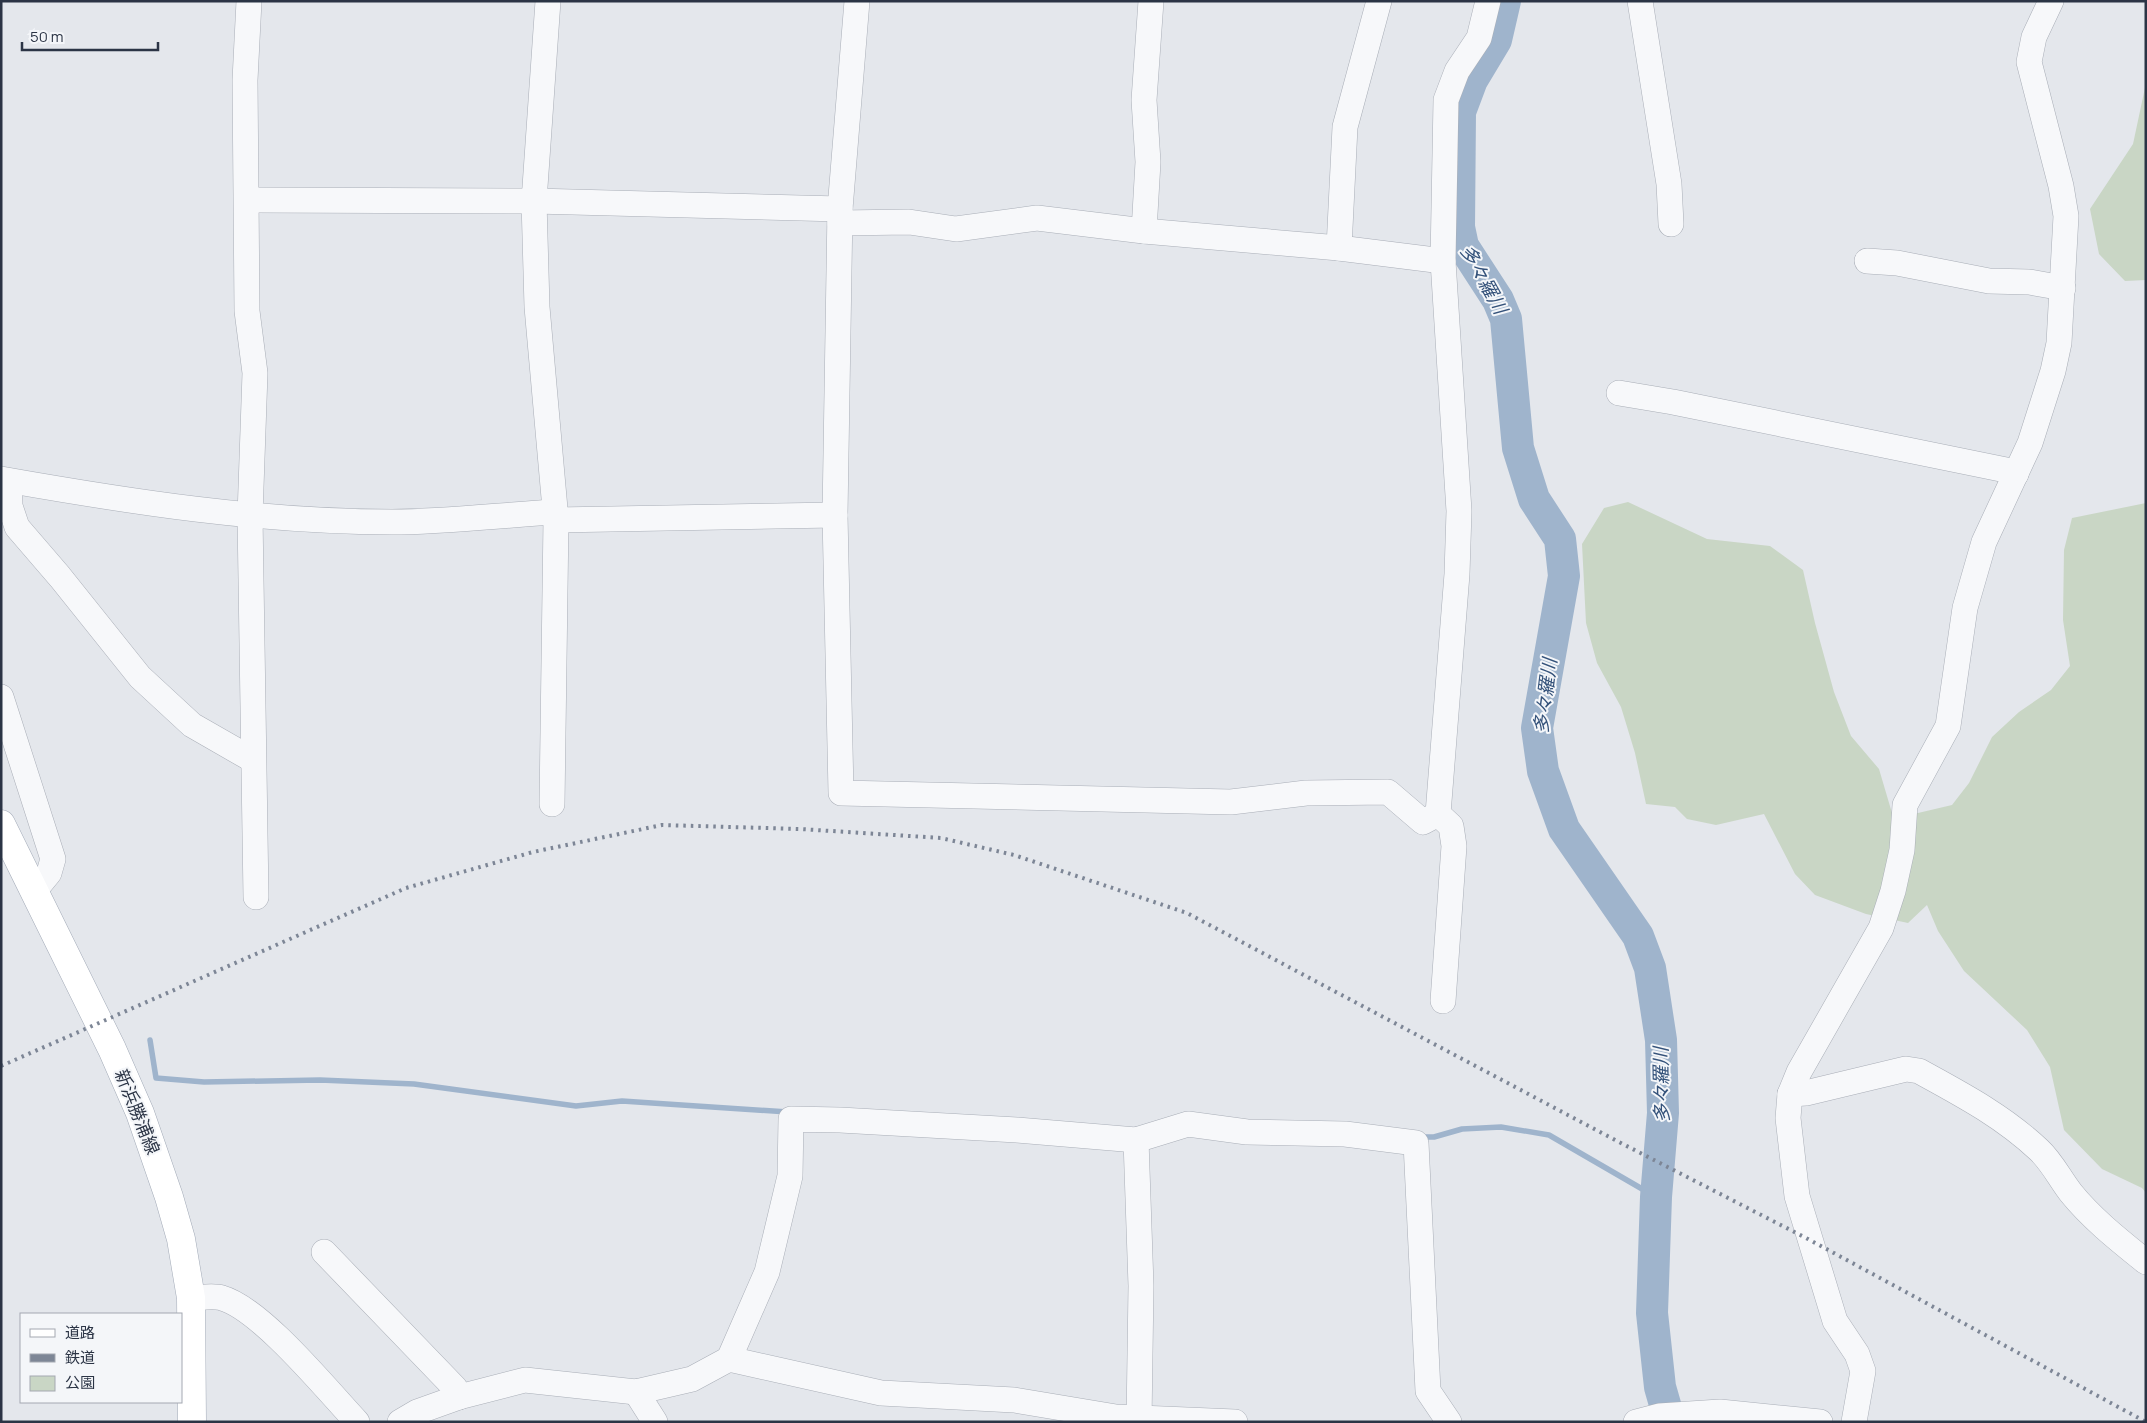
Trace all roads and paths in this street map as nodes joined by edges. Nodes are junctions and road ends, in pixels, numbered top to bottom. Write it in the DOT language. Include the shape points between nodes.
graph roads {
  1 [pos="249,1"];
  2 [pos="548,1"];
  3 [pos="857,1"];
  4 [pos="1151,1"];
  5 [pos="1379,1"];
  6 [pos="1488,1"];
  7 [pos="1640,1"];
  8 [pos="2051,1"];
  9 [pos="247,200"];
  10 [pos="534,201"];
  11 [pos="840,216"];
  12 [pos="1671,224"];
  13 [pos="1144,231"];
  14 [pos="1339,248"];
  15 [pos="1443,261"];
  16 [pos="1867,261"];
  17 [pos="2063,288"];
  18 [pos="1619,393"];
  19 [pos="2016,474"];
  20 [pos="5,480"];
  21 [pos="835,515"];
  22 [pos="250,516"];
  23 [pos="555,516"];
  24 [pos="1,696"];
  25 [pos="254,760"];
  26 [pos="552,804"];
  27 [pos="1438,814"];
  28 [pos="1,824"];
  29 [pos="35,890"];
  30 [pos="256,897"];
  31 [pos="1443,1002"];
  32 [pos="1790,1094"];
  33 [pos="1136,1140"];
  34 [pos="324,1252"];
  35 [pos="2146,1262"];
  36 [pos="191,1298"];
  37 [pos="729,1359"];
  38 [pos="636,1392"];
  39 [pos="459,1396"];
  40 [pos="1647,1419"];
  41 [pos="1138,1420"];
  42 [pos="192,1422"];
  43 [pos="357,1422"];
  44 [pos="400,1422"];
  45 [pos="655,1422"];
  46 [pos="1235,1422"];
  47 [pos="1450,1422"];
  48 [pos="1820,1422"];
  49 [pos="1854,1422"];
  1 -- 9 [label="street" via="245,80"];
  2 -- 10 [label="street"];
  3 -- 11 [label="street"];
  4 -- 13 [label="street" via="1144,100 1148,162"];
  5 -- 14 [label="street" via="1345,127"];
  6 -- 15 [label="street" via="1479,38 1456,71 1446,100"];
  7 -- 12 [label="street" via="1669,184"];
  8 -- 17 [label="street" via="2034,37 2029,62 2066,216"];
  9 -- 10 [label="street"];
  9 -- 22 [label="street" via="247,311 255,373"];
  10 -- 11 [label="street"];
  10 -- 23 [label="street" via="537,307"];
  11 -- 13 [label="street" via="956,229 1037,218"];
  11 -- 21 [label="street"];
  13 -- 14 [label="street"];
  14 -- 15 [label="street"];
  15 -- 27 [label="street" via="1459,511"];
  16 -- 17 [label="street" via="1896,263 1989,281 2029,282"];
  17 -- 19 [label="street" via="2059,343 2053,371 2030,443"];
  18 -- 19 [label="street"];
  19 -- 32 [label="street" via="1984,542 1965,608 1948,726 1904,805 1902,850 1881,928 1799,1072"];
  20 -- 22 [label="street"];
  20 -- 25 [label="street" via="18,527 140,677 192,724"];
  21 -- 23 [label="street"];
  21 -- 27 [label="street" via="841,793 1231,802 1306,792 1388,792 1423,822"];
  22 -- 23 [label="street" via="393,522"];
  22 -- 25 [label="street"];
  23 -- 26 [label="street"];
  24 -- 29 [label="street" via="53,859 49,873"];
  25 -- 30 [label="street"];
  27 -- 31 [label="street" via="1452,826 1454,846"];
  28 -- 29 [label="main road, 新浜勝浦線"];
  29 -- 36 [label="main road, 新浜勝浦線" via="140,1113 181,1239"];
  32 -- 35 [label="street" via="1906,1069 1919,1071 1988,1109 2022,1134 2041,1152 2071,1193 2101,1225"];
  32 -- 49 [label="street" via="1788,1118 1797,1196 1835,1321 1857,1354 1863,1371"];
  33 -- 37 [label="street" via="1017,1130 791,1120 790,1176 767,1272"];
  33 -- 41 [label="street" via="1141,1286"];
  33 -- 47 [label="street" via="1188,1124 1247,1132 1345,1134 1416,1143 1428,1391"];
  34 -- 39 [label="street" via="455,1388"];
  36 -- 42 [label="main road, 新浜勝浦線"];
  36 -- 43 [label="street" via="220,1297 241,1307 273,1333"];
  37 -- 38 [label="street" via="692,1378"];
  37 -- 41 [label="street" via="881,1393 1014,1400"];
  38 -- 39 [label="street" via="525,1380"];
  38 -- 45 [label="street"];
  39 -- 44 [label="street"];
  40 -- 48 [label="street" via="1720,1412"];
  41 -- 46 [label="street"];
}
